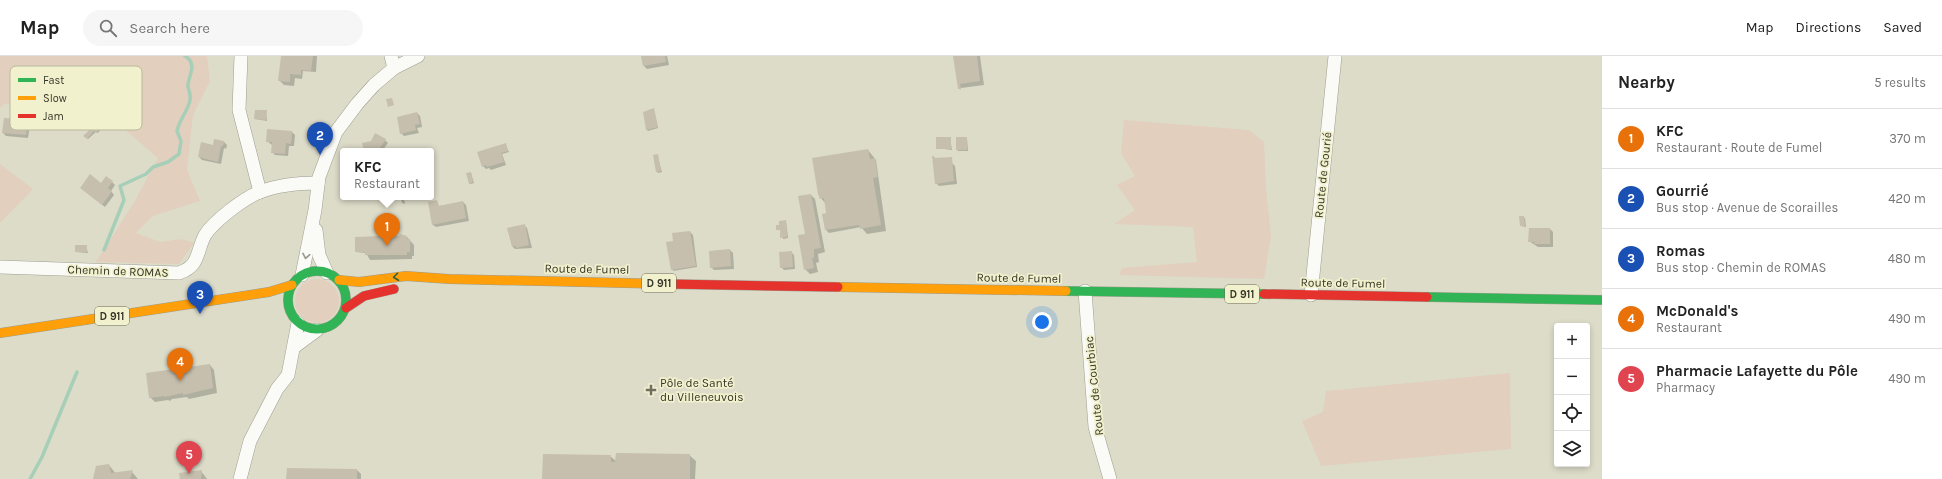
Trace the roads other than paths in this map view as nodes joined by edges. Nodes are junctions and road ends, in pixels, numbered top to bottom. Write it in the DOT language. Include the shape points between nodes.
graph roads {
  1 [pos="241,56"];
  2 [pos="418,56"];
  3 [pos="1335,56"];
  4 [pos="392,62"];
  5 [pos="318,183"];
  6 [pos="260,192"];
  7 [pos="315,210"];
  8 [pos="0,267"];
  9 [pos="327,273"];
  10 [pos="302,276"];
  11 [pos="435,278"];
  12 [pos="339,280"];
  13 [pos="292,285"];
  14 [pos="1085,291"];
  15 [pos="1311,295"];
  16 [pos="224,300"];
  17 [pos="1602,300"];
  18 [pos="262,303"];
  19 [pos="276,306"];
  20 [pos="346,308"];
  21 [pos="290,311"];
  22 [pos="298,323"];
  23 [pos="317,330"];
  24 [pos="0,333"];
  25 [pos="294,347"];
  26 [pos="240,479"];
  27 [pos="1110,479"];
  1 -- 6 [label="street" via="239,110"];
  2 -- 4 [label="street"];
  3 -- 15 [label="street, Route de Gourié"];
  4 -- 5 [label="street" via="336,132"];
  5 -- 6 [label="street, Chemin de ROMAS" via="290,185"];
  5 -- 7 [label="street"];
  6 -- 8 [label="street, Chemin de ROMAS" via="212,226 205,236 196,261 191,268 179,273"];
  7 -- 9 [label="street" via="316,240"];
  7 -- 10 [label="street, one-way"];
  9 -- 10 [label="main road" via="316,271"];
  9 -- 12 [label="main road"];
  10 -- 13 [label="main road"];
  11 -- 12 [label="main road, Route de Fumel / D 911, one-way" via="406,276 359,282"];
  11 -- 14 [label="main road, Route de Fumel / D 911"];
  11 -- 20 [label="main road, Route de Fumel / D 911" via="364,296"];
  12 -- 20 [label="main road" via="347,298"];
  13 -- 16 [label="main road, D 911"];
  13 -- 21 [label="main road" via="288,298"];
  14 -- 15 [label="main road, Route de Fumel / D 911"];
  14 -- 27 [label="street, Route de Courbiac" via="1095,427"];
  15 -- 17 [label="main road, Route de Fumel / D 911"];
  16 -- 18 [label="main road, D 911"];
  16 -- 24 [label="main road, D 911"];
  19 -- 21 [label="main road"];
  20 -- 23 [label="main road" via="337,322"];
  21 -- 22 [label="main road"];
  22 -- 23 [label="main road"];
  22 -- 25 [label="street"];
  23 -- 25 [label="street"];
  25 -- 26 [label="street" via="288,374 277,389 250,441"];
}
